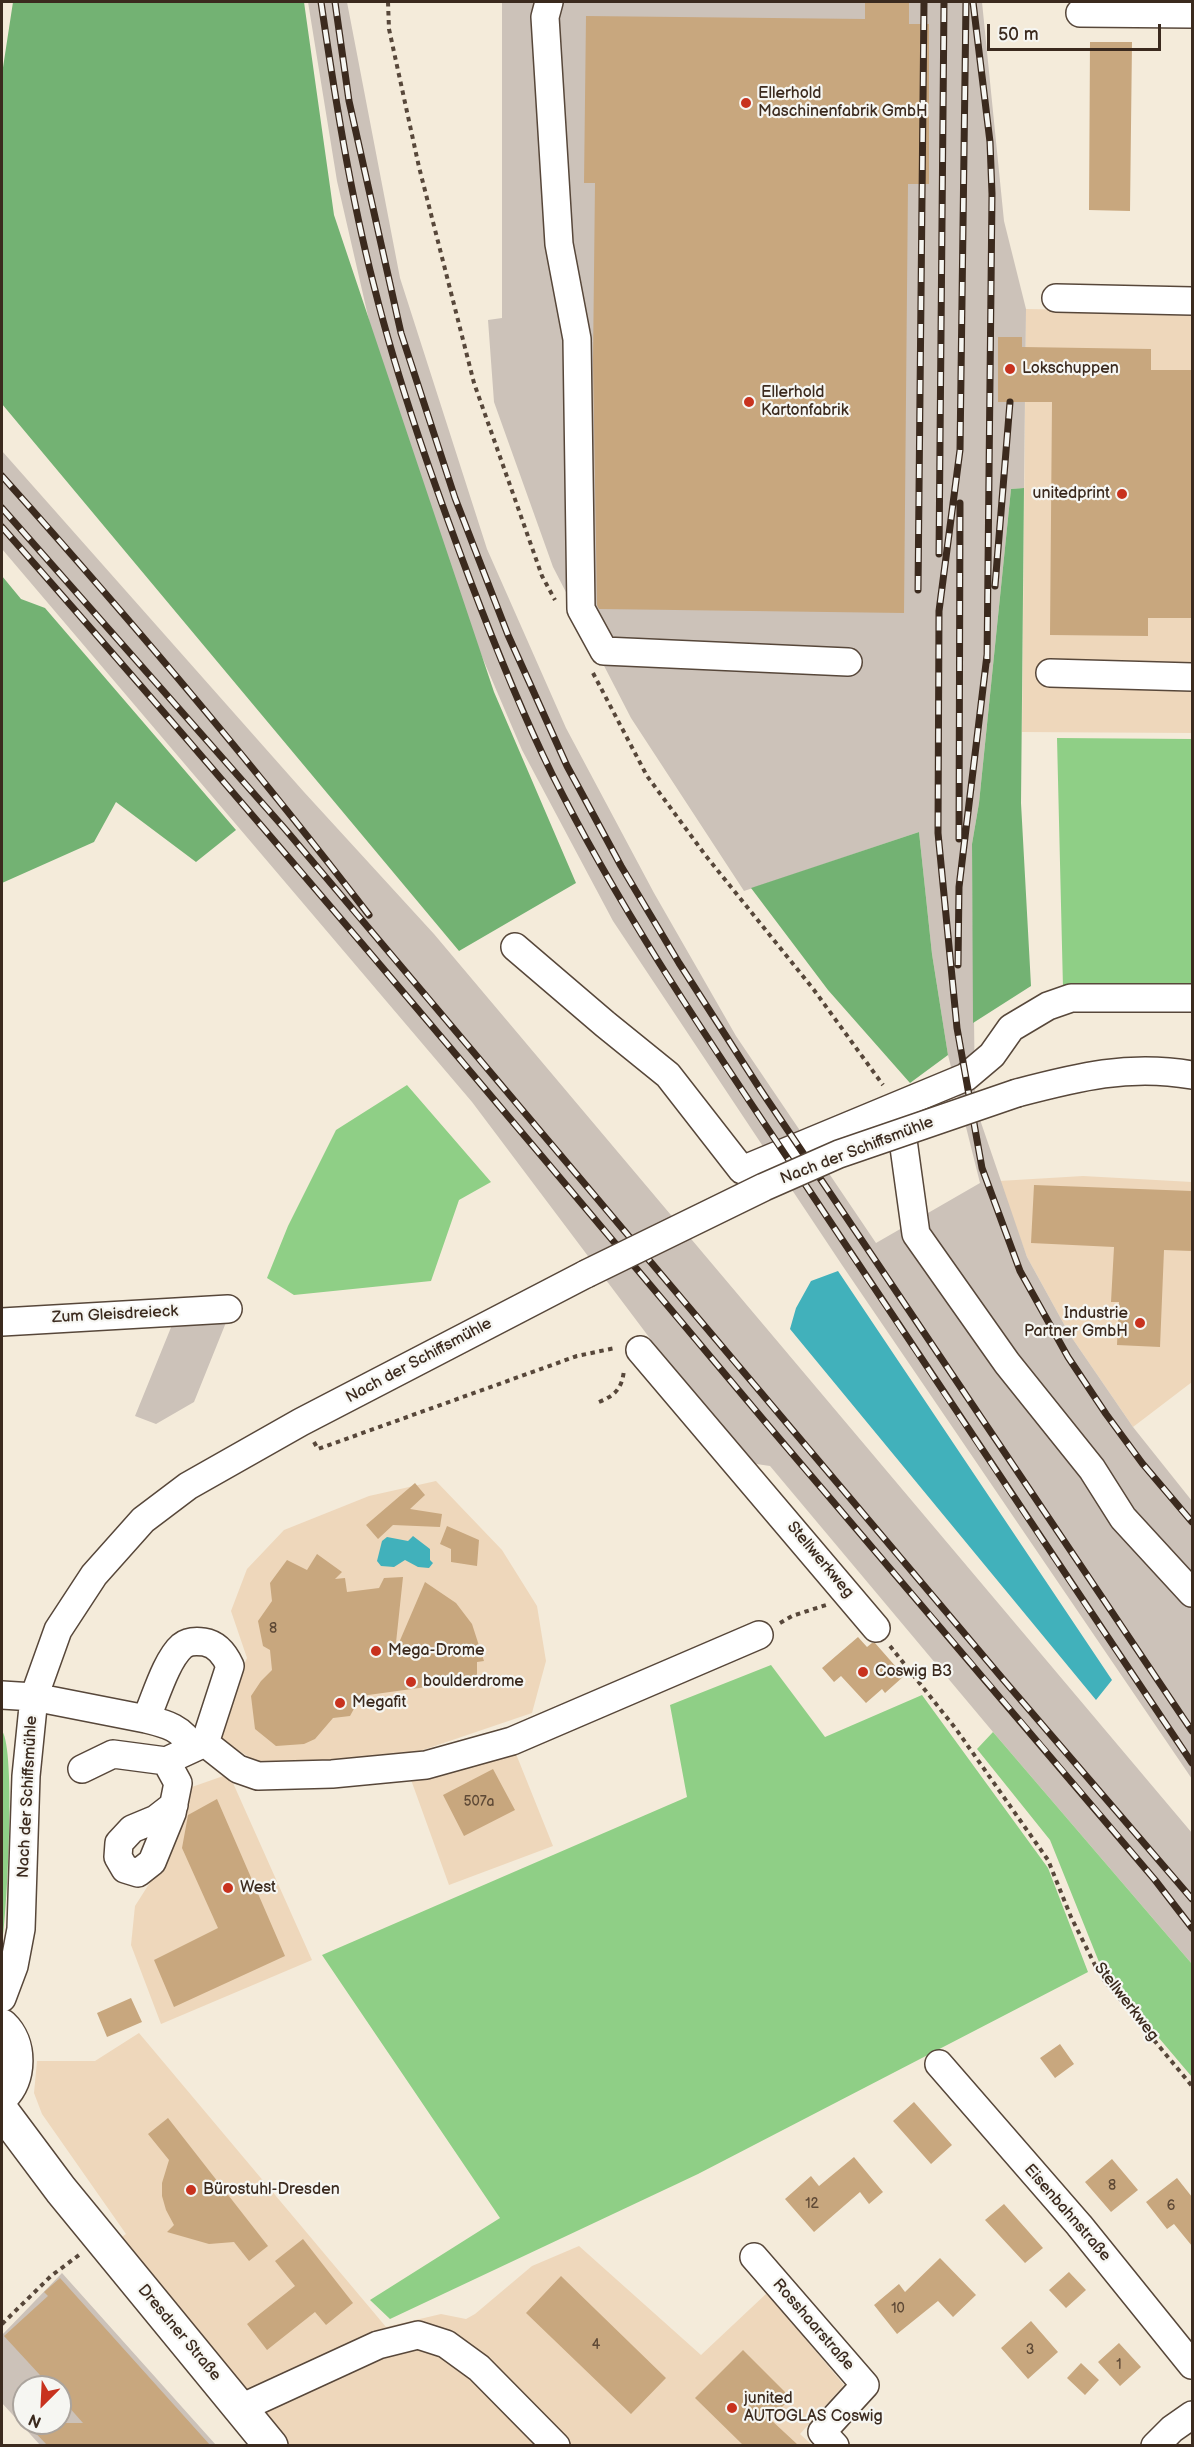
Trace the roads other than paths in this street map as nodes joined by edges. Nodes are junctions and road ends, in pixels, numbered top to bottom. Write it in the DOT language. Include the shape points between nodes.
graph roads {
  1 [pos="549,2"];
  2 [pos="1080,13"];
  3 [pos="1192,14"];
  4 [pos="1056,298"];
  5 [pos="1192,301"];
  6 [pos="848,662"];
  7 [pos="1050,673"];
  8 [pos="1192,677"];
  9 [pos="515,947"];
  10 [pos="1192,998"];
  11 [pos="1192,1075"];
  12 [pos="898,1105"];
  13 [pos="228,1309"];
  14 [pos="2,1322"];
  15 [pos="640,1350"];
  16 [pos="1192,1593"];
  17 [pos="876,1628"];
  18 [pos="759,1635"];
  19 [pos="2,1695"];
  20 [pos="34,1697"];
  21 [pos="146,1719"];
  22 [pos="199,1745"];
  23 [pos="166,1761"];
  24 [pos="82,1768"];
  25 [pos="174,1805"];
  26 [pos="2,1998"];
  27 [pos="2,2026"];
  28 [pos="939,2064"];
  29 [pos="2,2096"];
  30 [pos="2,2111"];
  31 [pos="754,2256"];
  32 [pos="1192,2365"];
  33 [pos="241,2408"];
  34 [pos="1192,2415"];
  35 [pos="271,2445"];
  36 [pos="556,2445"];
  37 [pos="835,2445"];
  38 [pos="1155,2445"];
  1 -- 6 [label="street" via="545,17 559,244 577,339 581,609 604,651"];
  2 -- 3 [label="street"];
  4 -- 5 [label="street"];
  7 -- 8 [label="street"];
  9 -- 12 [label="street, Nach der Schiffsmühle" via="668,1075 742,1170"];
  10 -- 12 [label="street, Nach der Schiffsmühle" via="1071,998 1048,1006 1011,1028 992,1055 966,1077"];
  11 -- 20 [label="street, Nach der Schiffsmühle, bridge" via="1140,1070 1085,1076 1017,1093 838,1154 585,1274 301,1422 188,1486 143,1520 94,1575 58,1630"];
  12 -- 16 [label="street" via="916,1234 1012,1370 1092,1469 1123,1518"];
  13 -- 14 [label="street, Zum Gleisdreieck"];
  15 -- 17 [label="street, Stellwerkweg"];
  18 -- 22 [label="street" via="512,1741 426,1765 258,1776"];
  19 -- 20 [label="street"];
  20 -- 21 [label="street"];
  20 -- 26 [label="street, Nach der Schiffsmühle" via="26,1776 21,1929 14,1966"];
  21 -- 22 [label="street" via="171,1725"];
  21 -- 22 [label="street" via="172,1660 183,1645 196,1640 211,1643 226,1656 230,1666"];
  22 -- 23 [label="street"];
  23 -- 24 [label="street" via="113,1754"];
  23 -- 25 [label="street" via="178,1783"];
  27 -- 29 [label="main road" via="13,2044 16,2060 14,2077"];
  28 -- 32 [label="street, Eisenbahnstraße" via="1079,2225"];
  30 -- 33 [label="main road, Dresdner Straße"];
  31 -- 37 [label="street, Rosshaarstraße" via="865,2385 822,2432"];
  33 -- 35 [label="main road, Dresdner Straße"];
  33 -- 36 [label="street" via="378,2345 418,2335 446,2344 479,2368"];
  34 -- 38 [label="street"];
}
